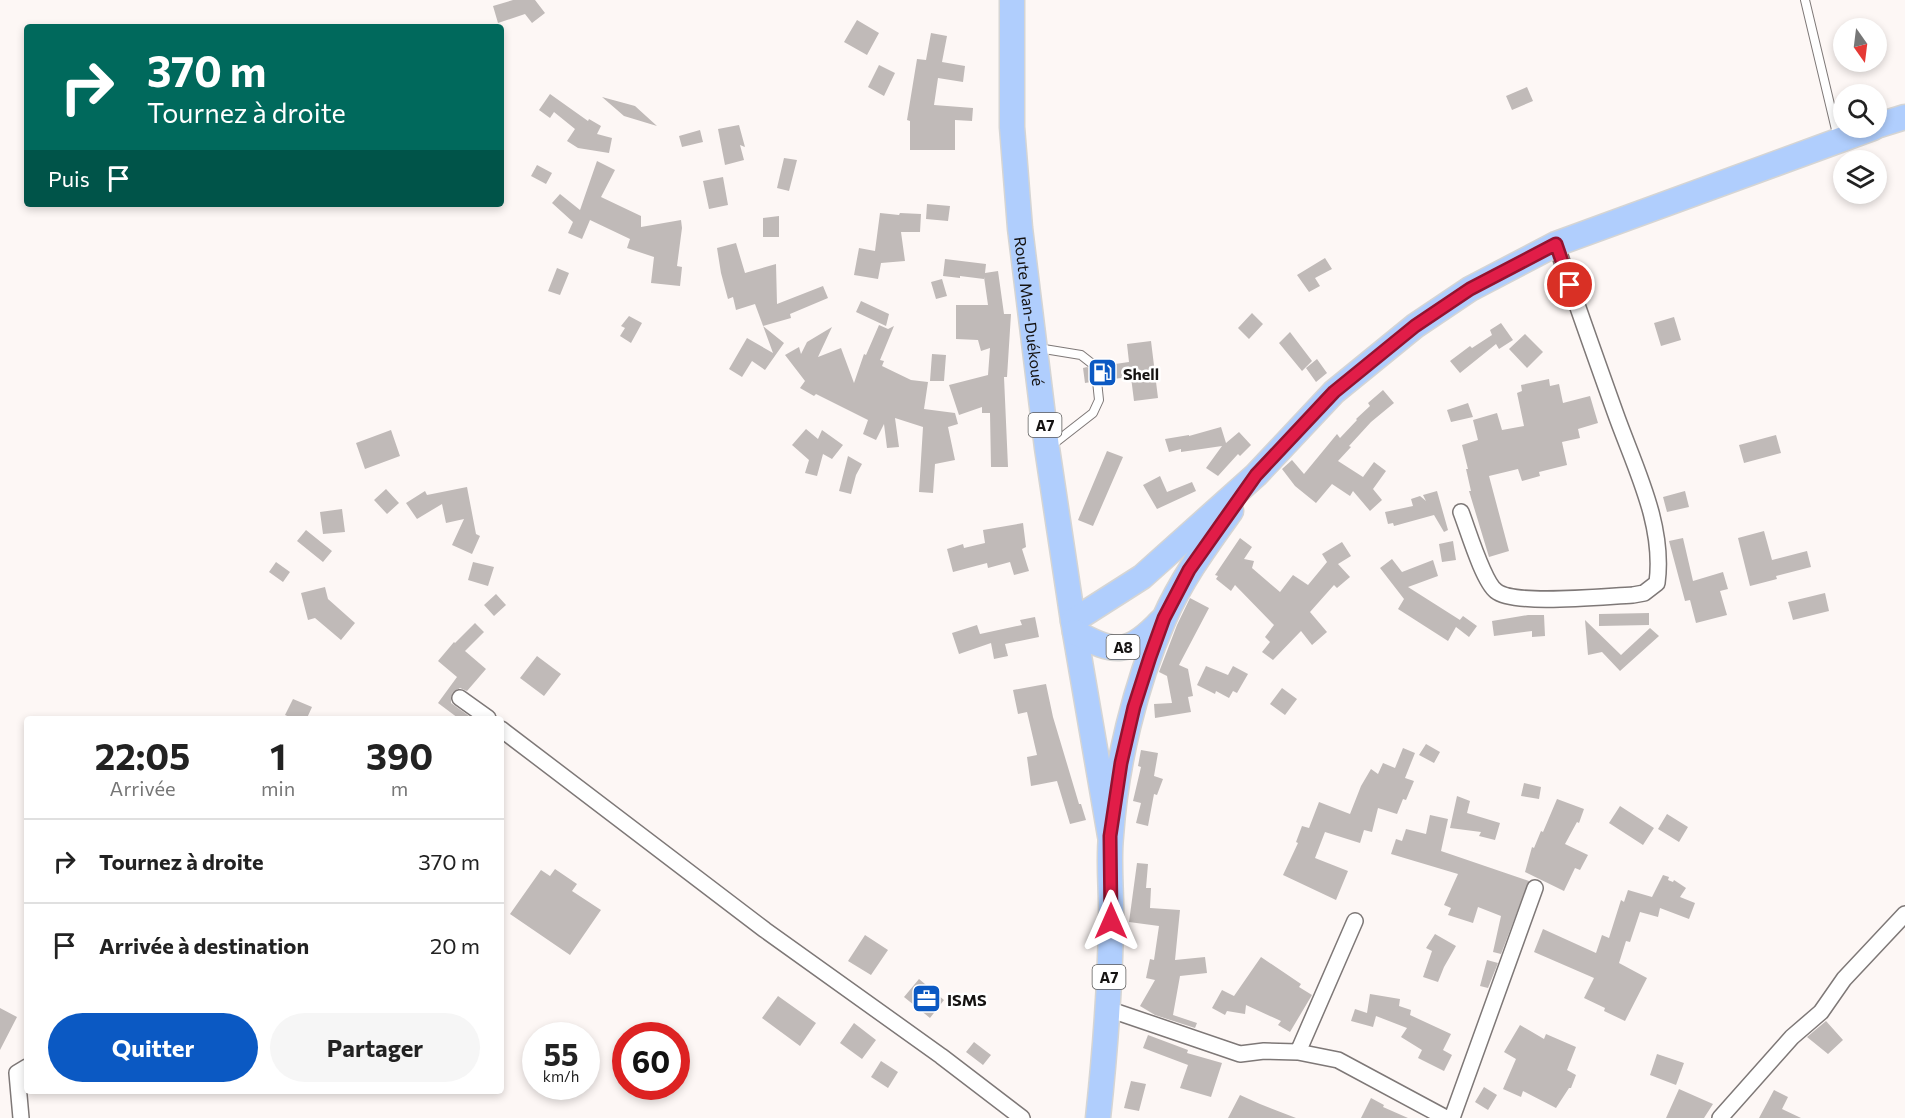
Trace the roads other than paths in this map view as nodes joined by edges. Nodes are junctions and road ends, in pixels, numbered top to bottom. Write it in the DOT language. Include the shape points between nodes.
graph roads {
  1 [pos="1012,0"];
  2 [pos="1805,0"];
  3 [pos="1905,117"];
  4 [pos="1887,123"];
  5 [pos="1841,138"];
  6 [pos="1838,139"];
  7 [pos="1556,244"];
  8 [pos="1036,348"];
  9 [pos="1095,366"];
  10 [pos="1097,381"];
  11 [pos="1047,448"];
  12 [pos="1256,475"];
  13 [pos="1461,512"];
  14 [pos="1164,618"];
  15 [pos="1074,627"];
  16 [pos="460,698"];
  17 [pos="485,716"];
  18 [pos="504,731"];
  19 [pos="1110,836"];
  20 [pos="1536,888"];
  21 [pos="1905,914"];
  22 [pos="1354,921"];
  23 [pos="1108,1010"];
  24 [pos="1298,1052"];
  25 [pos="24,1069"];
  26 [pos="21,1118"];
  27 [pos="1022,1118"];
  28 [pos="1098,1118"];
  29 [pos="1446,1118"];
  30 [pos="1452,1118"];
  31 [pos="1720,1118"];
  1 -- 8 [label="main road, Route Man-Duékoué / A7" via="1014,163"];
  2 -- 6 [label="lane"];
  3 -- 4 [label="main road, A8"];
  5 -- 6 [label="main road, A8"];
  6 -- 7 [label="main road, A8"];
  7 -- 12 [label="main road, A8" via="1470,289 1415,326 1334,392"];
  7 -- 13 [label="street" via="1646,495 1658,545 1657,583 1644,593 1633,595 1530,599 1497,592 1488,581"];
  8 -- 9 [label="lane" via="1081,355"];
  8 -- 11 [label="main road, Route Man-Duékoué / A7"];
  10 -- 11 [label="lane" via="1099,400 1093,414"];
  11 -- 15 [label="main road, Route Man-Duékoué / A7"];
  12 -- 14 [label="main road, A8" via="1189,570"];
  12 -- 15 [label="main road, A8" via="1142,578"];
  14 -- 15 [label="main road, A8" via="1145,638 1114,649 1098,645"];
  14 -- 19 [label="main road, A8" via="1134,707"];
  15 -- 19 [label="main road, A7"];
  16 -- 17 [label="street"];
  18 -- 27 [label="street" via="765,930"];
  19 -- 23 [label="main road, A7"];
  20 -- 30 [label="street"];
  21 -- 31 [label="street" via="1844,979 1821,1012 1792,1037"];
  22 -- 24 [label="street"];
  23 -- 24 [label="street" via="1240,1054"];
  23 -- 28 [label="main road, A7"];
  24 -- 29 [label="street" via="1338,1060"];
  25 -- 26 [label="street" via="17,1073"];
}
